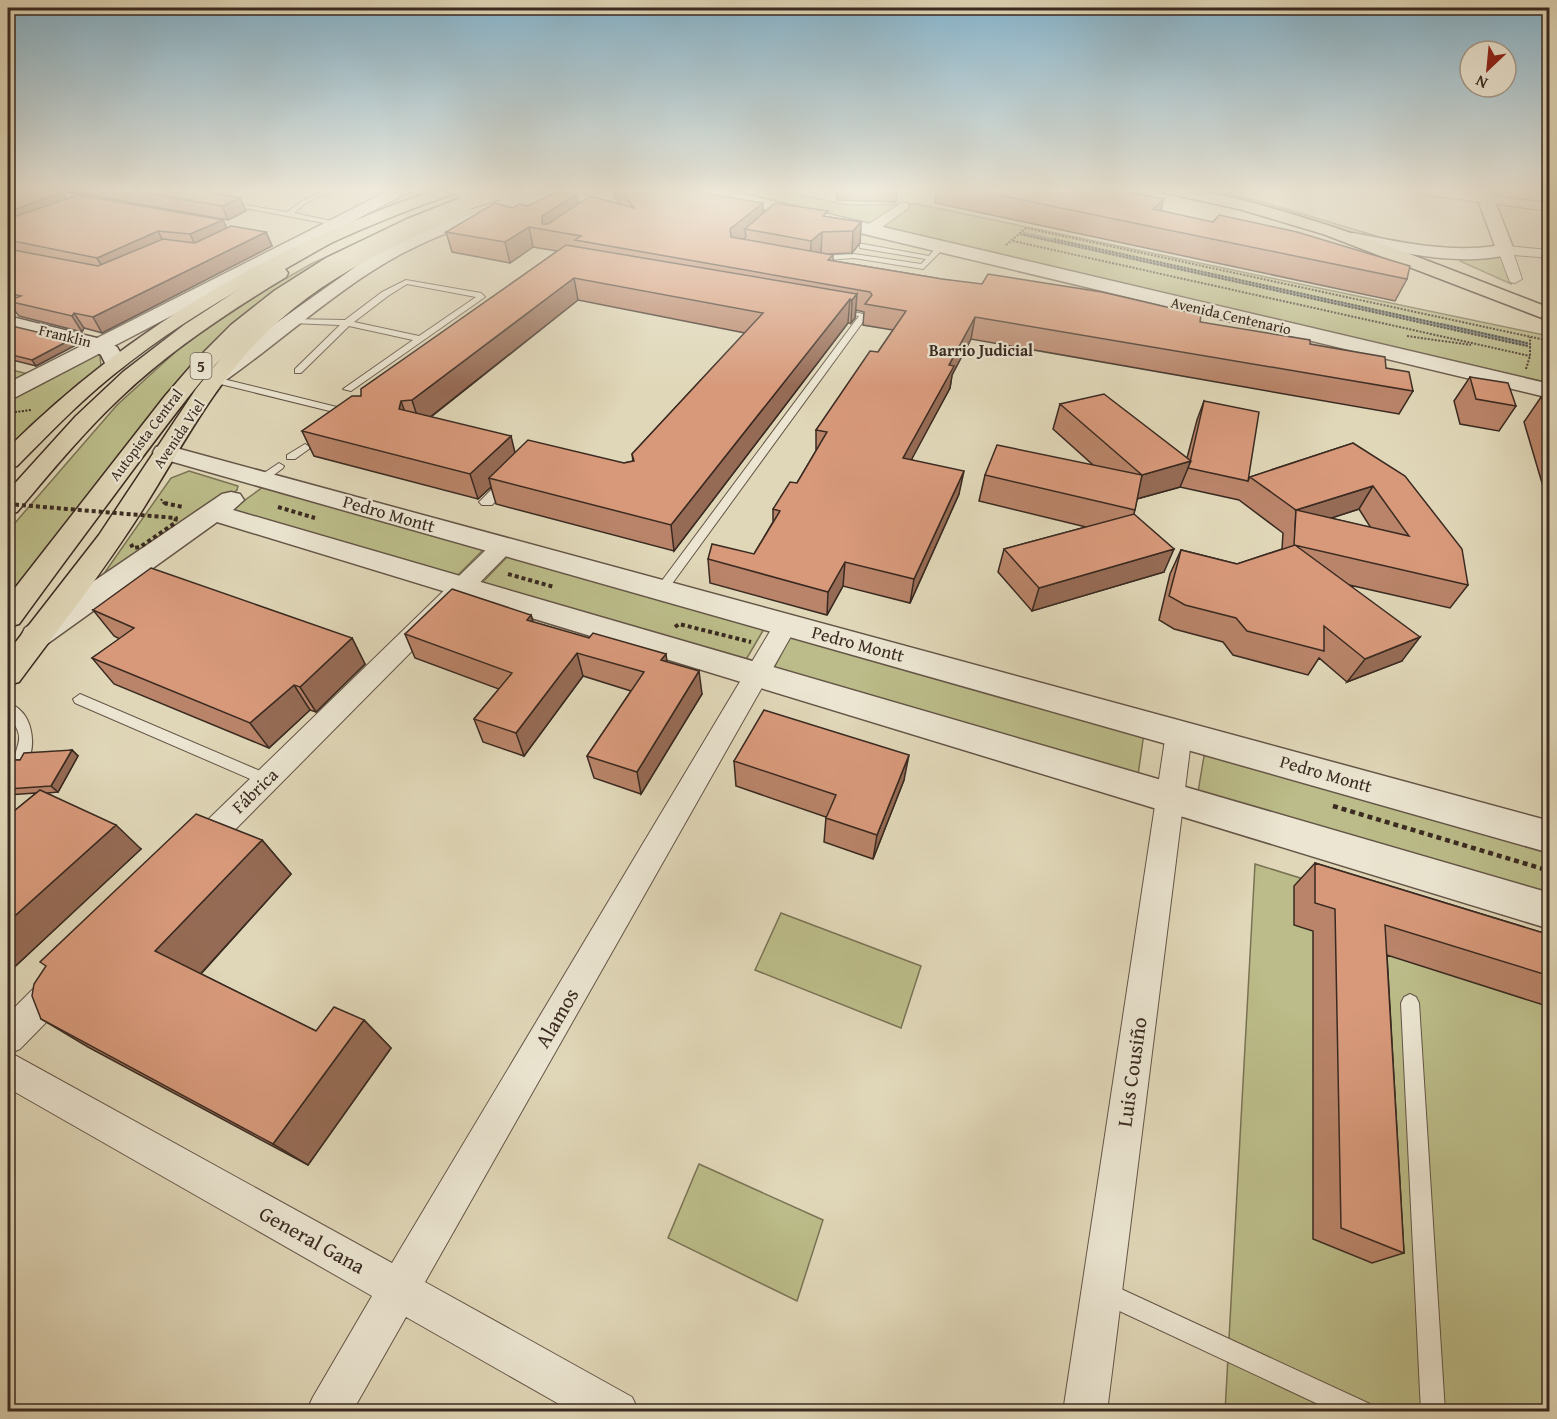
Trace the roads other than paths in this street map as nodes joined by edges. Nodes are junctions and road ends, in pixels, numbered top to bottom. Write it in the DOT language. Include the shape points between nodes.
graph roads {
  1 [pos="271,255"];
  2 [pos="285,255"];
  3 [pos="292,255"];
  4 [pos="314,255"];
  5 [pos="345,255"];
  6 [pos="367,255"];
  7 [pos="387,255"];
  8 [pos="934,255"];
  9 [pos="946,255"];
  10 [pos="1397,255"];
  11 [pos="1438,255"];
  12 [pos="1507,255"];
  13 [pos="848,266"];
  14 [pos="1515,279"];
  15 [pos="1550,305"];
  16 [pos="829,309"];
  17 [pos="1550,315"];
  18 [pos="298,316"];
  19 [pos="8,322"];
  20 [pos="200,323"];
  21 [pos="347,323"];
  22 [pos="422,339"];
  23 [pos="98,344"];
  24 [pos="115,362"];
  25 [pos="298,371"];
  26 [pos="217,377"];
  27 [pos="348,389"];
  28 [pos="1550,391"];
  29 [pos="8,392"];
  30 [pos="353,413"];
  31 [pos="305,447"];
  32 [pos="165,452"];
  33 [pos="9,454"];
  34 [pos="291,457"];
  35 [pos="519,471"];
  36 [pos="271,472"];
  37 [pos="487,502"];
  38 [pos="711,503"];
  39 [pos="8,505"];
  40 [pos="314,505"];
  41 [pos="724,507"];
  42 [pos="214,513"];
  43 [pos="272,518"];
  44 [pos="506,560"];
  45 [pos="462,587"];
  46 [pos="662,589"];
  47 [pos="8,617"];
  48 [pos="786,624"];
  49 [pos="36,636"];
  50 [pos="8,674"];
  51 [pos="756,675"];
  52 [pos="80,699"];
  53 [pos="8,708"];
  54 [pos="1179,733"];
  55 [pos="22,760"];
  56 [pos="267,780"];
  57 [pos="1170,798"];
  58 [pos="1550,837"];
  59 [pos="177,869"];
  60 [pos="1550,911"];
  61 [pos="76,969"];
  62 [pos="1410,1003"];
  63 [pos="8,1038"];
  64 [pos="8,1069"];
  65 [pos="399,1289"];
  66 [pos="1102,1291"];
  67 [pos="328,1412"];
  68 [pos="617,1412"];
  69 [pos="1085,1412"];
  70 [pos="1362,1412"];
  71 [pos="1433,1412"];
  1 -- 23 [label="street"];
  2 -- 24 [label="main road, Avenida Viel" via="179,317"];
  3 -- 20 [label="main road" via="237,290"];
  4 -- 20 [label="main road, 5"];
  5 -- 47 [label="main road, Autopista Central / 5" via="285,292 242,326 193,375"];
  6 -- 26 [label="main road, Avenida Viel" via="328,276 264,323"];
  7 -- 18 [label="street"];
  8 -- 13 [label="lane" via="923,267 855,256 824,258 821,266"];
  9 -- 28 [label="street, Avenida Centenario"];
  10 -- 17 [label="main road"];
  11 -- 15 [label="main road"];
  12 -- 14 [label="street"];
  16 -- 41 [label="lane" via="864,315"];
  18 -- 21 [label="lane"];
  18 -- 21 [label="lane"];
  18 -- 26 [label="street"];
  19 -- 23 [label="street, Franklin"];
  20 -- 39 [label="main road, 5" via="111,394"];
  21 -- 22 [label="lane"];
  21 -- 22 [label="lane" via="406,282 481,295"];
  21 -- 25 [label="lane"];
  22 -- 27 [label="lane"];
  23 -- 24 [label="street, Franklin" via="110,351"];
  23 -- 29 [label="street"];
  24 -- 33 [label="main road, Avenida Viel"];
  26 -- 30 [label="lane"];
  26 -- 32 [label="main road, Avenida Viel"];
  31 -- 34 [label="lane"];
  32 -- 36 [label="street, Pedro Montt"];
  32 -- 49 [label="main road, Avenida Viel" via="103,549"];
  35 -- 37 [label="street"];
  36 -- 40 [label="street, Pedro Montt"];
  36 -- 42 [label="street, Avenida Viel"];
  38 -- 41 [label="lane"];
  40 -- 43 [label="street" via="289,500"];
  40 -- 44 [label="street, Pedro Montt"];
  41 -- 46 [label="lane"];
  42 -- 43 [label="street"];
  42 -- 49 [label="street, Avenida Viel"];
  43 -- 45 [label="street"];
  44 -- 45 [label="street, Fábrica"];
  44 -- 46 [label="street, Pedro Montt"];
  45 -- 51 [label="street"];
  45 -- 56 [label="street, Fábrica"];
  46 -- 48 [label="street, Pedro Montt"];
  48 -- 51 [label="street, Alamos"];
  48 -- 54 [label="street, Pedro Montt"];
  49 -- 50 [label="main road, Avenida Viel"];
  51 -- 57 [label="street"];
  51 -- 65 [label="street, Alamos"];
  52 -- 56 [label="lane"];
  53 -- 55 [label="lane" via="26,730"];
  54 -- 57 [label="street, Luis Cousiño"];
  54 -- 58 [label="street, Pedro Montt"];
  56 -- 59 [label="street, Fábrica"];
  57 -- 60 [label="street"];
  57 -- 66 [label="street, Luis Cousiño"];
  61 -- 63 [label="street"];
  62 -- 71 [label="lane"];
  64 -- 65 [label="street, General Gana"];
  65 -- 67 [label="street, Alamos"];
  65 -- 68 [label="street, General Gana"];
  66 -- 69 [label="street, Luis Cousiño"];
  66 -- 70 [label="lane"];
}
